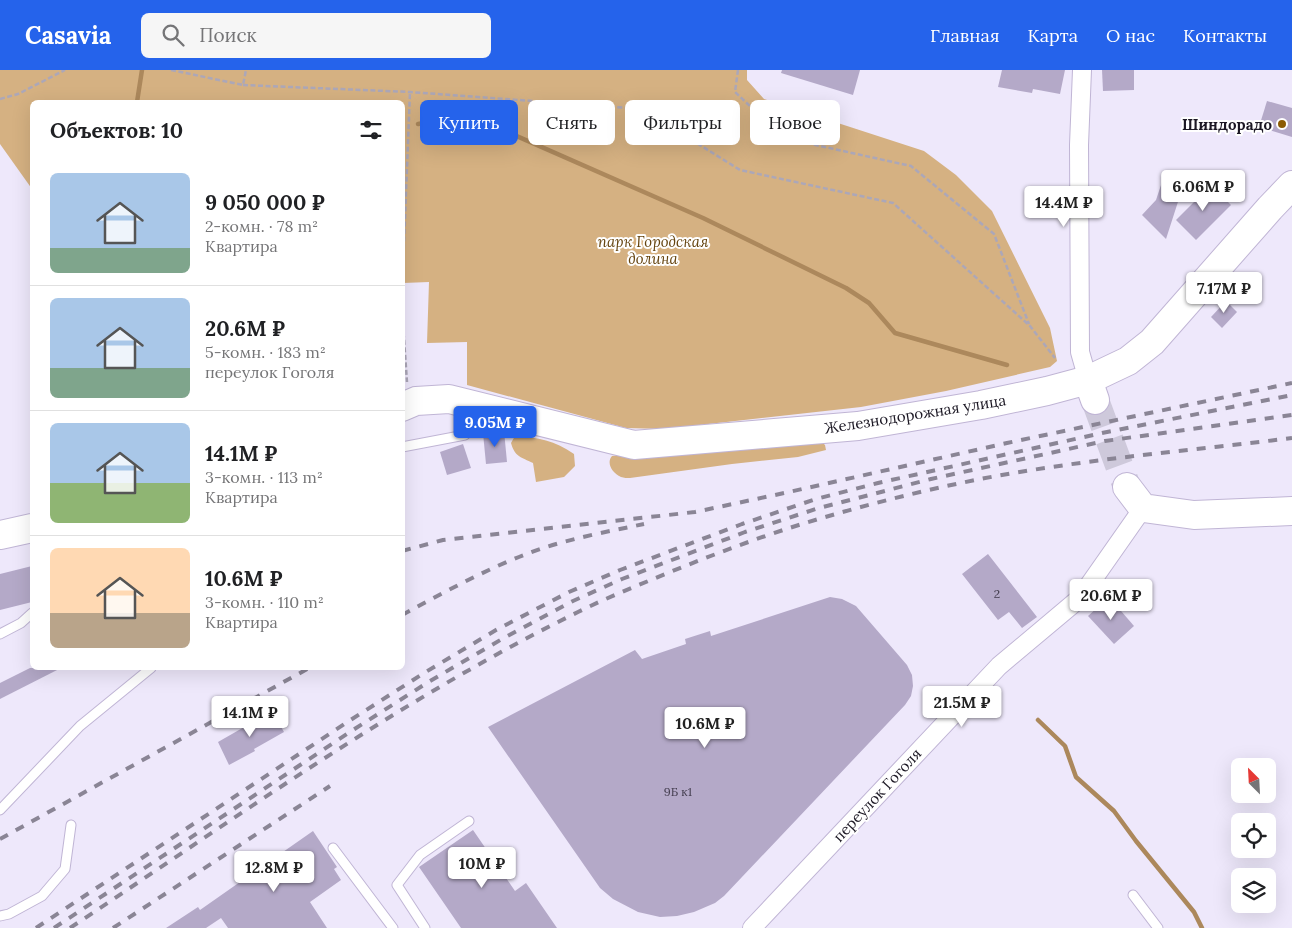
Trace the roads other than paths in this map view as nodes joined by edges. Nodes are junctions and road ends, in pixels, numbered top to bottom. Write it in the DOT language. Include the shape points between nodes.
graph roads {
  1 [pos="1082,70"];
  2 [pos="1292,185"];
  3 [pos="1092,390"];
  4 [pos="405,396"];
  5 [pos="465,435"];
  6 [pos="405,446"];
  7 [pos="1135,498"];
  8 [pos="1292,511"];
  9 [pos="30,528"];
  10 [pos="0,535"];
  11 [pos="30,616"];
  12 [pos="0,634"];
  13 [pos="149,670"];
  14 [pos="0,810"];
  15 [pos="469,821"];
  16 [pos="71,824"];
  17 [pos="333,848"];
  18 [pos="1133,896"];
  19 [pos="0,916"];
  20 [pos="393,928"];
  21 [pos="425,928"];
  22 [pos="752,928"];
  23 [pos="1158,928"];
  1 -- 3 [label="street" via="1080,352"];
  2 -- 3 [label="main road, Железнодорожная улица" via="1152,342"];
  3 -- 4 [label="main road, Железнодорожная улица" via="1047,392 858,426 634,445 449,400 416,400"];
  5 -- 6 [label="lane"];
  7 -- 8 [label="main road" via="1194,515"];
  7 -- 22 [label="street, переулок Гоголя" via="1080,598 999,666"];
  9 -- 10 [label="main road"];
  11 -- 12 [label="lane"];
  13 -- 14 [label="lane" via="80,726"];
  15 -- 21 [label="lane" via="420,855 397,886"];
  16 -- 19 [label="lane" via="65,869 42,896"];
  17 -- 20 [label="lane"];
  18 -- 23 [label="lane"];
}
